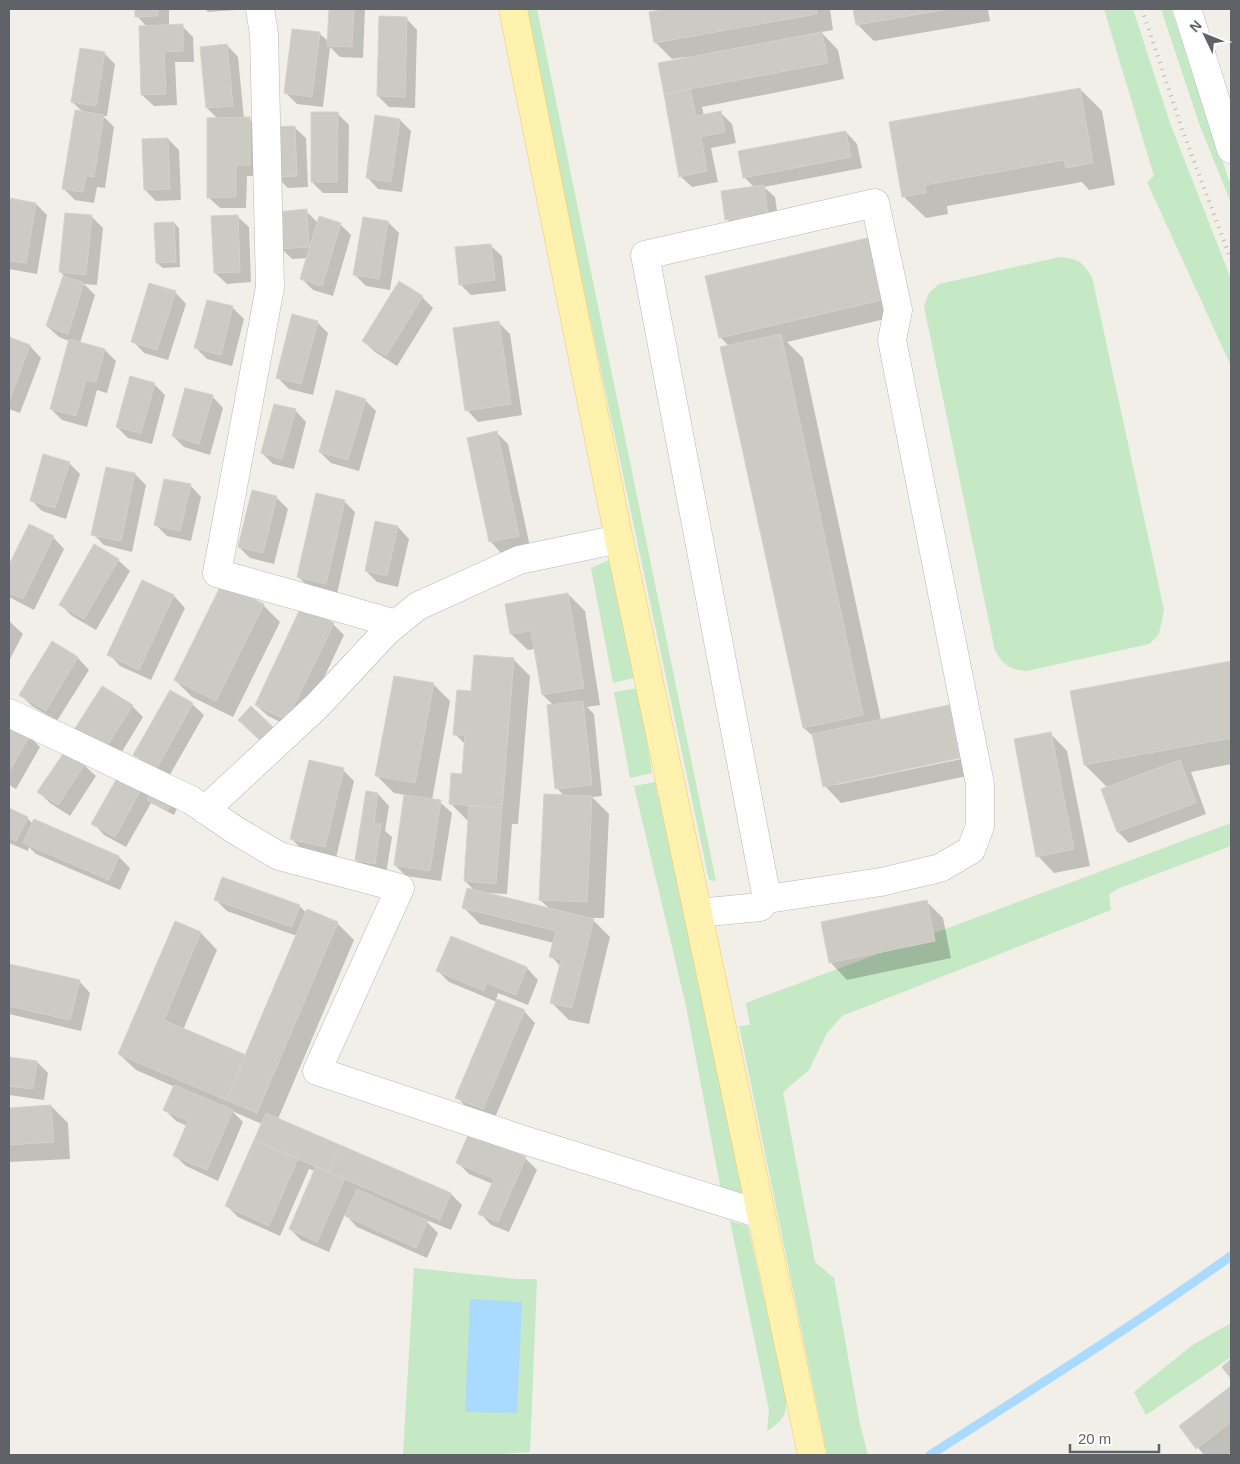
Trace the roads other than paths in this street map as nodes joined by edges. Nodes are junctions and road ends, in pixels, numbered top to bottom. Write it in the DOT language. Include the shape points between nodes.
graph roads {
  1 [pos="260,9"];
  2 [pos="513,9"];
  3 [pos="1187,9"];
  4 [pos="1231,149"];
  5 [pos="619,539"];
  6 [pos="396,624"];
  7 [pos="9,713"];
  8 [pos="206,810"];
  9 [pos="767,899"];
  10 [pos="698,913"];
  11 [pos="760,1214"];
  12 [pos="807,1455"];
  1 -- 6 [label="street" via="264,34 270,287 218,573"];
  2 -- 5 [label="main road"];
  3 -- 4 [label="street"];
  5 -- 6 [label="street" via="519,560 418,606"];
  5 -- 10 [label="main road"];
  6 -- 8 [label="street" via="317,706"];
  7 -- 8 [label="street"];
  8 -- 11 [label="street" via="279,856 400,888 317,1071"];
  9 -- 9 [label="street" via="881,882 940,868 971,850 980,826 980,784 892,340 898,310 875,203 645,255"];
  9 -- 10 [label="street" via="760,907"];
  10 -- 11 [label="main road"];
  11 -- 12 [label="main road"];
}
